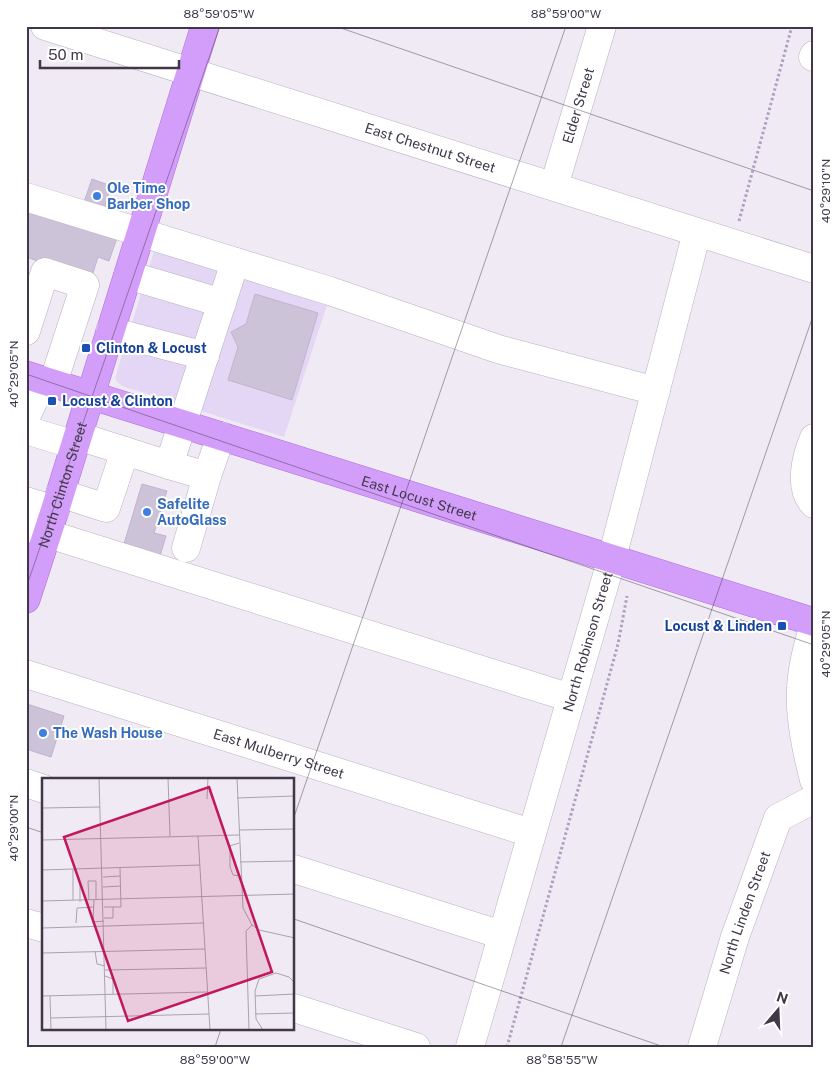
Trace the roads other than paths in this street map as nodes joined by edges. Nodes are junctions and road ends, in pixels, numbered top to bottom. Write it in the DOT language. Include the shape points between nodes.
graph roads {
  1 [pos="45,26"];
  2 [pos="204,26"];
  3 [pos="602,26"];
  4 [pos="190,71"];
  5 [pos="554,186"];
  6 [pos="26,197"];
  7 [pos="140,234"];
  8 [pos="708,235"];
  9 [pos="235,262"];
  10 [pos="814,269"];
  11 [pos="128,275"];
  12 [pos="82,294"];
  13 [pos="222,303"];
  14 [pos="114,319"];
  15 [pos="26,331"];
  16 [pos="205,356"];
  17 [pos="41,379"];
  18 [pos="656,391"];
  19 [pos="91,395"];
  20 [pos="26,416"];
  21 [pos="184,424"];
  22 [pos="26,430"];
  23 [pos="221,436"];
  24 [pos="814,438"];
  25 [pos="77,441"];
  26 [pos="125,451"];
  27 [pos="169,464"];
  28 [pos="208,476"];
  29 [pos="26,501"];
  30 [pos="814,504"];
  31 [pos="47,516"];
  32 [pos="186,548"];
  33 [pos="622,561"];
  34 [pos="26,599"];
  35 [pos="814,623"];
  36 [pos="26,674"];
  37 [pos="571,698"];
  38 [pos="814,780"];
  39 [pos="26,783"];
  40 [pos="42,788"];
  41 [pos="814,799"];
  42 [pos="531,833"];
  43 [pos="295,869"];
  44 [pos="26,923"];
  45 [pos="42,927"];
  46 [pos="502,935"];
  47 [pos="295,1008"];
  48 [pos="416,1047"];
  49 [pos="470,1047"];
  50 [pos="702,1047"];
  1 -- 4 [label="street, East Chestnut Street"];
  2 -- 4 [label="main road, North Clinton Street"];
  3 -- 5 [label="street, Elder Street"];
  4 -- 5 [label="street, East Chestnut Street"];
  4 -- 7 [label="main road, North Clinton Street"];
  5 -- 8 [label="street, East Chestnut Street"];
  6 -- 7 [label="street"];
  7 -- 9 [label="street"];
  7 -- 11 [label="main road, North Clinton Street"];
  8 -- 10 [label="street, East Chestnut Street"];
  8 -- 18 [label="street, North Robinson Street"];
  9 -- 13 [label="street"];
  9 -- 18 [label="street" via="498,349"];
  11 -- 13 [label="street"];
  11 -- 14 [label="main road, North Clinton Street"];
  12 -- 14 [label="street"];
  12 -- 15 [label="street" via="85,285 45,272"];
  12 -- 17 [label="street"];
  13 -- 16 [label="street"];
  14 -- 16 [label="street"];
  14 -- 19 [label="main road, North Clinton Street"];
  16 -- 21 [label="street"];
  17 -- 19 [label="main road, East Locust Street"];
  17 -- 20 [label="street"];
  18 -- 33 [label="street, North Robinson Street"];
  19 -- 21 [label="main road, East Locust Street"];
  19 -- 25 [label="main road, North Clinton Street"];
  21 -- 23 [label="main road, East Locust Street"];
  21 -- 27 [label="street"];
  22 -- 25 [label="street"];
  23 -- 28 [label="street"];
  23 -- 33 [label="main road, East Locust Street"];
  24 -- 30 [label="street" via="808,453 804,486"];
  25 -- 26 [label="street"];
  25 -- 31 [label="main road, North Clinton Street"];
  26 -- 27 [label="street"];
  26 -- 31 [label="street" via="106,508"];
  27 -- 28 [label="street"];
  28 -- 32 [label="street"];
  29 -- 31 [label="street"];
  31 -- 34 [label="main road, North Clinton Street"];
  31 -- 37 [label="street"];
  33 -- 35 [label="main road, East Locust Street"];
  33 -- 37 [label="street, North Robinson Street"];
  35 -- 38 [label="street" via="800,690 807,753"];
  36 -- 42 [label="street, East Mulberry Street"];
  37 -- 42 [label="street, North Robinson Street"];
  39 -- 40 [label="street"];
  41 -- 50 [label="street, North Linden Street" via="778,818 735,937"];
  42 -- 46 [label="street, North Robinson Street"];
  43 -- 46 [label="street"];
  44 -- 45 [label="street"];
  46 -- 49 [label="street, North Robinson Street"];
  47 -- 48 [label="street"];
}
